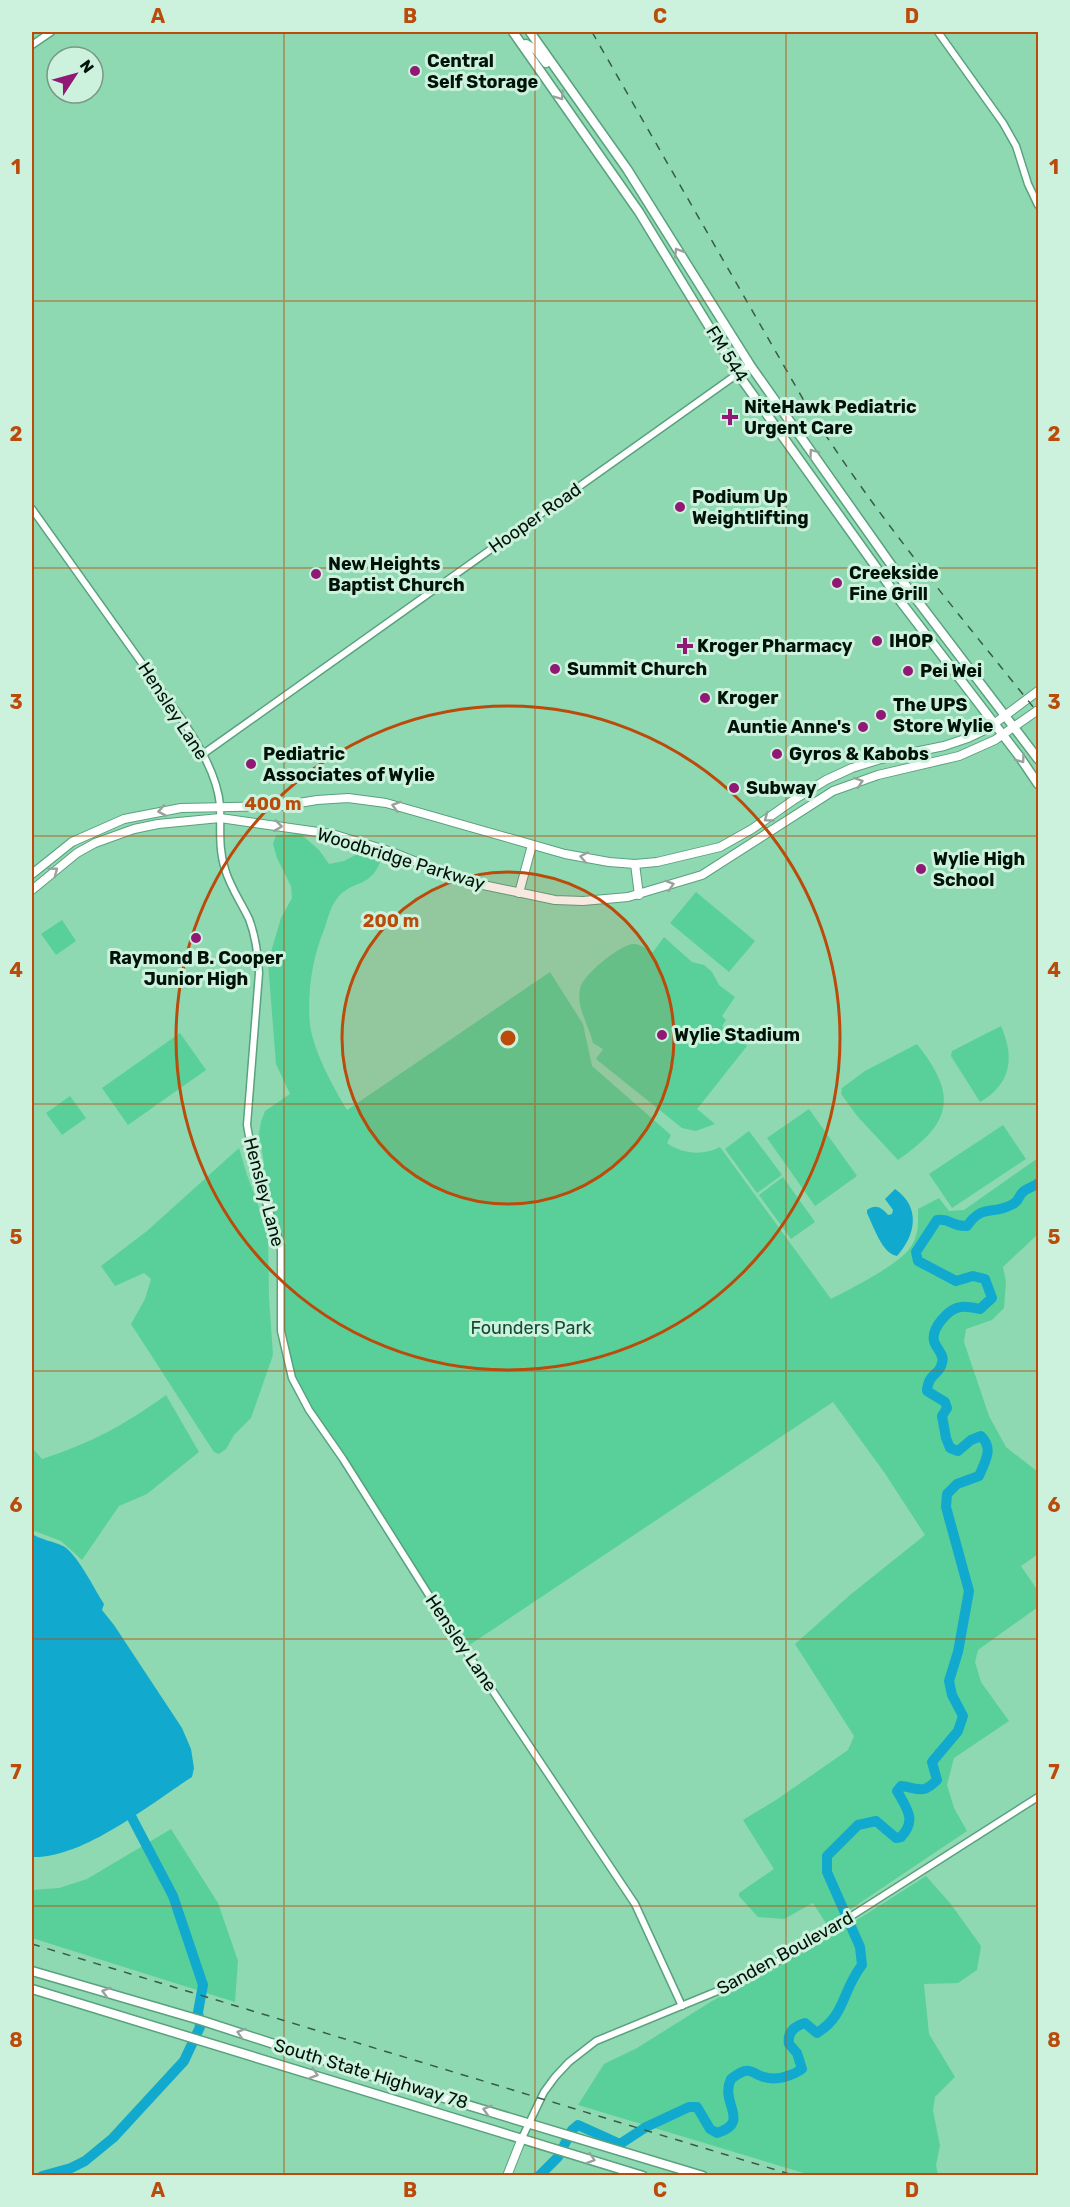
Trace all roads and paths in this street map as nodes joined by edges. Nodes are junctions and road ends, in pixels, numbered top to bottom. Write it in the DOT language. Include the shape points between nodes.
graph roads {
  1 [pos="51,32"];
  2 [pos="513,32"];
  3 [pos="530,32"];
  4 [pos="938,32"];
  5 [pos="32,45"];
  6 [pos="523,45"];
  7 [pos="562,76"];
  8 [pos="1038,205"];
  9 [pos="679,278"];
  10 [pos="714,309"];
  11 [pos="750,364"];
  12 [pos="738,374"];
  13 [pos="834,482"];
  14 [pos="821,490"];
  15 [pos="32,509"];
  16 [pos="1038,691"];
  17 [pos="1038,710"];
  18 [pos="1005,715"];
  19 [pos="994,723"];
  20 [pos="1014,727"];
  21 [pos="1003,735"];
  22 [pos="915,752"];
  23 [pos="203,754"];
  24 [pos="1038,759"];
  25 [pos="919,767"];
  26 [pos="826,780"];
  27 [pos="1038,784"];
  28 [pos="833,791"];
  29 [pos="220,806"];
  30 [pos="220,818"];
  31 [pos="752,829"];
  32 [pos="759,840"];
  33 [pos="72,842"];
  34 [pos="531,845"];
  35 [pos="77,853"];
  36 [pos="635,864"];
  37 [pos="32,874"];
  38 [pos="32,890"];
  39 [pos="519,893"];
  40 [pos="639,895"];
  41 [pos="1038,1797"];
  42 [pos="35,1972"];
  43 [pos="34,1990"];
  44 [pos="682,2006"];
  45 [pos="529,2123"];
  46 [pos="522,2138"];
  47 [pos="507,2175"];
  48 [pos="643,2175"];
  49 [pos="703,2175"];
  1 -- 5 [label="street"];
  2 -- 6 [label="main road, FM 544 / FM 544"];
  3 -- 7 [label="main road, FM 544 / FM 544"];
  4 -- 8 [label="street" via="1011,138"];
  6 -- 7 [label="main road" via="532,46 551,70"];
  6 -- 9 [label="main road, FM 544 / FM 544, one-way" via="639,212"];
  10 -- 7 [label="main road, FM 544 / FM 544, one-way" via="627,169"];
  9 -- 10 [label="main road" via="691,281"];
  9 -- 12 [label="main road, FM 544 / FM 544"];
  10 -- 11 [label="main road, FM 544 / FM 544"];
  11 -- 12 [label="street, Hooper Road"];
  13 -- 11 [label="main road, FM 544 / FM 544, one-way"];
  12 -- 14 [label="main road, FM 544 / FM 544"];
  12 -- 23 [label="street, Hooper Road"];
  13 -- 14 [label="main road"];
  13 -- 18 [label="main road, FM 544 / FM 544" via="904,583"];
  14 -- 19 [label="main road, FM 544 / FM 544"];
  15 -- 23 [label="street, Hensley Lane"];
  16 -- 18 [label="main road, Woodbridge Parkway"];
  17 -- 20 [label="main road, Woodbridge Parkway"];
  18 -- 19 [label="main road, Woodbridge Parkway"];
  18 -- 20 [label="main road, FM 544 / FM 544"];
  19 -- 21 [label="main road, FM 544 / FM 544"];
  19 -- 22 [label="main road, Woodbridge Parkway" via="960,741"];
  20 -- 21 [label="main road, Woodbridge Parkway"];
  20 -- 24 [label="main road, FM 544 / FM 544"];
  21 -- 25 [label="main road, Woodbridge Parkway" via="960,756"];
  21 -- 27 [label="main road, FM 544 / FM 544, one-way"];
  22 -- 25 [label="main road"];
  22 -- 26 [label="main road, Woodbridge Parkway" via="871,762"];
  23 -- 29 [label="street, Hensley Lane"];
  28 -- 25 [label="main road, Woodbridge Parkway, one-way" via="878,775"];
  26 -- 28 [label="main road"];
  26 -- 31 [label="main road, Woodbridge Parkway, one-way"];
  28 -- 32 [label="main road, Woodbridge Parkway"];
  29 -- 30 [label="street, Hensley Lane"];
  29 -- 33 [label="main road, Woodbridge Parkway, one-way" via="181,807 124,819"];
  34 -- 29 [label="main road, Woodbridge Parkway, one-way" via="386,803 317,800 281,806"];
  30 -- 35 [label="main road, Woodbridge Parkway" via="134,829"];
  30 -- 39 [label="main road, Woodbridge Parkway, one-way" via="332,834 389,851 464,881"];
  30 -- 44 [label="street, Hensley Lane" via="224,867 249,919 258,957 247,1125 255,1170 281,1246 281,1331 292,1378 432,1600 635,1904"];
  31 -- 32 [label="main road"];
  31 -- 36 [label="main road, Woodbridge Parkway" via="720,847"];
  40 -- 32 [label="main road, Woodbridge Parkway, one-way" via="702,876"];
  33 -- 35 [label="main road"];
  33 -- 37 [label="main road, Woodbridge Parkway"];
  36 -- 34 [label="main road, Woodbridge Parkway, one-way"];
  34 -- 39 [label="main road"];
  38 -- 35 [label="main road, Woodbridge Parkway, one-way"];
  36 -- 40 [label="main road"];
  39 -- 40 [label="main road, Woodbridge Parkway" via="583,901"];
  41 -- 44 [label="street, Sanden Boulevard" via="795,1952 742,1981"];
  45 -- 42 [label="main road, South State Highway 78, one-way"];
  43 -- 46 [label="main road, South State Highway 78, one-way"];
  44 -- 45 [label="street, Sanden Boulevard" via="613,2033 582,2050 544,2092"];
  45 -- 46 [label="street, Sanden Boulevard"];
  45 -- 49 [label="main road, South State Highway 78"];
  46 -- 47 [label="main road"];
  46 -- 48 [label="main road, South State Highway 78, one-way"];
}
